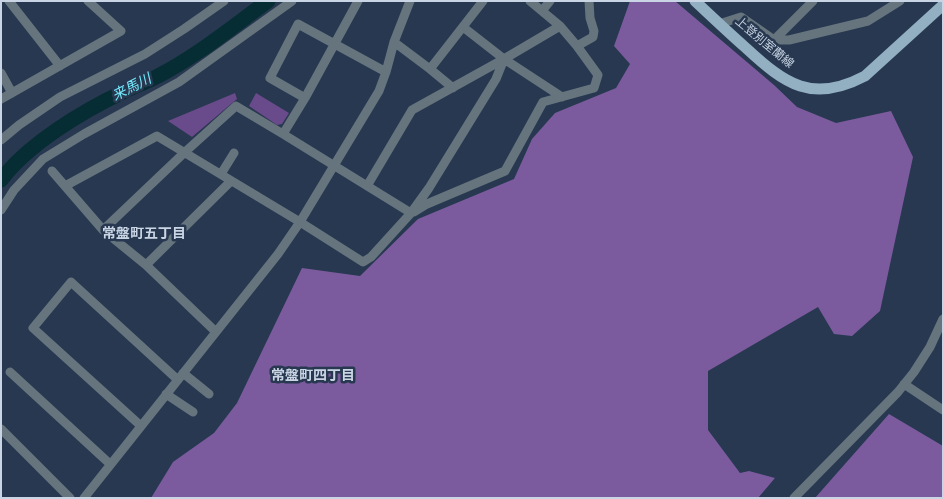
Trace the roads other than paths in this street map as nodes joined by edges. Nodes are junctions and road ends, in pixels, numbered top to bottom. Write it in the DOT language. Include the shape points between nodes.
graph roads {
  1 [pos="9,1"];
  2 [pos="88,1"];
  3 [pos="224,1"];
  4 [pos="292,1"];
  5 [pos="358,1"];
  6 [pos="410,1"];
  7 [pos="483,1"];
  8 [pos="530,1"];
  9 [pos="550,1"];
  10 [pos="589,1"];
  11 [pos="695,1"];
  12 [pos="813,1"];
  13 [pos="900,1"];
  14 [pos="943,5"];
  15 [pos="542,11"];
  16 [pos="719,24"];
  17 [pos="560,26"];
  18 [pos="463,27"];
  19 [pos="774,40"];
  20 [pos="394,42"];
  21 [pos="334,44"];
  22 [pos="577,46"];
  23 [pos="504,59"];
  24 [pos="60,66"];
  25 [pos="430,69"];
  26 [pos="386,72"];
  27 [pos="1,73"];
  28 [pos="453,88"];
  29 [pos="12,93"];
  30 [pos="562,97"];
  31 [pos="305,98"];
  32 [pos="1,99"];
  33 [pos="283,134"];
  34 [pos="1,140"];
  35 [pos="185,152"];
  36 [pos="234,153"];
  37 [pos="335,166"];
  38 [pos="52,171"];
  39 [pos="220,174"];
  40 [pos="232,181"];
  41 [pos="65,186"];
  42 [pos="367,186"];
  43 [pos="1,210"];
  44 [pos="411,213"];
  45 [pos="300,222"];
  46 [pos="103,230"];
  47 [pos="146,265"];
  48 [pos="943,319"];
  49 [pos="216,332"];
  50 [pos="10,372"];
  51 [pos="181,376"];
  52 [pos="904,384"];
  53 [pos="166,394"];
  54 [pos="210,394"];
  55 [pos="943,410"];
  56 [pos="193,412"];
  57 [pos="141,426"];
  58 [pos="1,429"];
  59 [pos="110,464"];
  60 [pos="70,498"];
  61 [pos="84,498"];
  62 [pos="794,498"];
  1 -- 24 [label="street"];
  2 -- 24 [label="street" via="121,31"];
  3 -- 34 [label="street" via="145,54 60,97"];
  4 -- 43 [label="street" via="179,82 44,159 14,190"];
  5 -- 21 [label="street"];
  6 -- 20 [label="street"];
  7 -- 18 [label="street"];
  8 -- 15 [label="street"];
  9 -- 15 [label="street"];
  10 -- 22 [label="street" via="593,37"];
  11 -- 16 [label="main road, 上登別室蘭線"];
  12 -- 19 [label="street"];
  13 -- 19 [label="street" via="868,20 789,40"];
  14 -- 16 [label="main road, 上登別室蘭線" via="865,76 836,88 802,87 789,82 762,63"];
  15 -- 17 [label="street"];
  16 -- 19 [label="street" via="741,17"];
  17 -- 22 [label="street"];
  17 -- 23 [label="street"];
  18 -- 23 [label="street"];
  18 -- 25 [label="street"];
  20 -- 25 [label="street"];
  20 -- 26 [label="street"];
  21 -- 26 [label="street"];
  21 -- 31 [label="street"];
  21 -- 31 [label="street" via="298,24 270,78"];
  22 -- 30 [label="street" via="598,75 594,88"];
  23 -- 28 [label="street"];
  23 -- 30 [label="street"];
  23 -- 44 [label="street" via="496,79"];
  24 -- 29 [label="street"];
  25 -- 28 [label="street"];
  26 -- 37 [label="street" via="379,91"];
  27 -- 29 [label="street"];
  28 -- 42 [label="street" via="412,110"];
  29 -- 32 [label="street"];
  30 -- 44 [label="street" via="543,102 505,171"];
  31 -- 33 [label="street"];
  33 -- 35 [label="street" via="236,106"];
  33 -- 37 [label="street"];
  35 -- 39 [label="street"];
  35 -- 41 [label="street" via="157,136"];
  35 -- 46 [label="street"];
  36 -- 39 [label="street"];
  37 -- 42 [label="street"];
  37 -- 45 [label="street"];
  38 -- 41 [label="street"];
  39 -- 40 [label="street"];
  40 -- 45 [label="street"];
  40 -- 47 [label="street"];
  41 -- 46 [label="street"];
  42 -- 44 [label="street"];
  44 -- 45 [label="street" via="363,262"];
  45 -- 49 [label="street"];
  46 -- 47 [label="street"];
  47 -- 49 [label="street"];
  48 -- 52 [label="street" via="930,347"];
  49 -- 51 [label="street"];
  50 -- 59 [label="street"];
  51 -- 53 [label="street"];
  51 -- 54 [label="street"];
  51 -- 57 [label="street" via="71,282 33,328"];
  52 -- 55 [label="street"];
  52 -- 62 [label="street"];
  53 -- 56 [label="street"];
  53 -- 57 [label="street"];
  57 -- 59 [label="street"];
  58 -- 60 [label="street"];
  59 -- 61 [label="street"];
}
